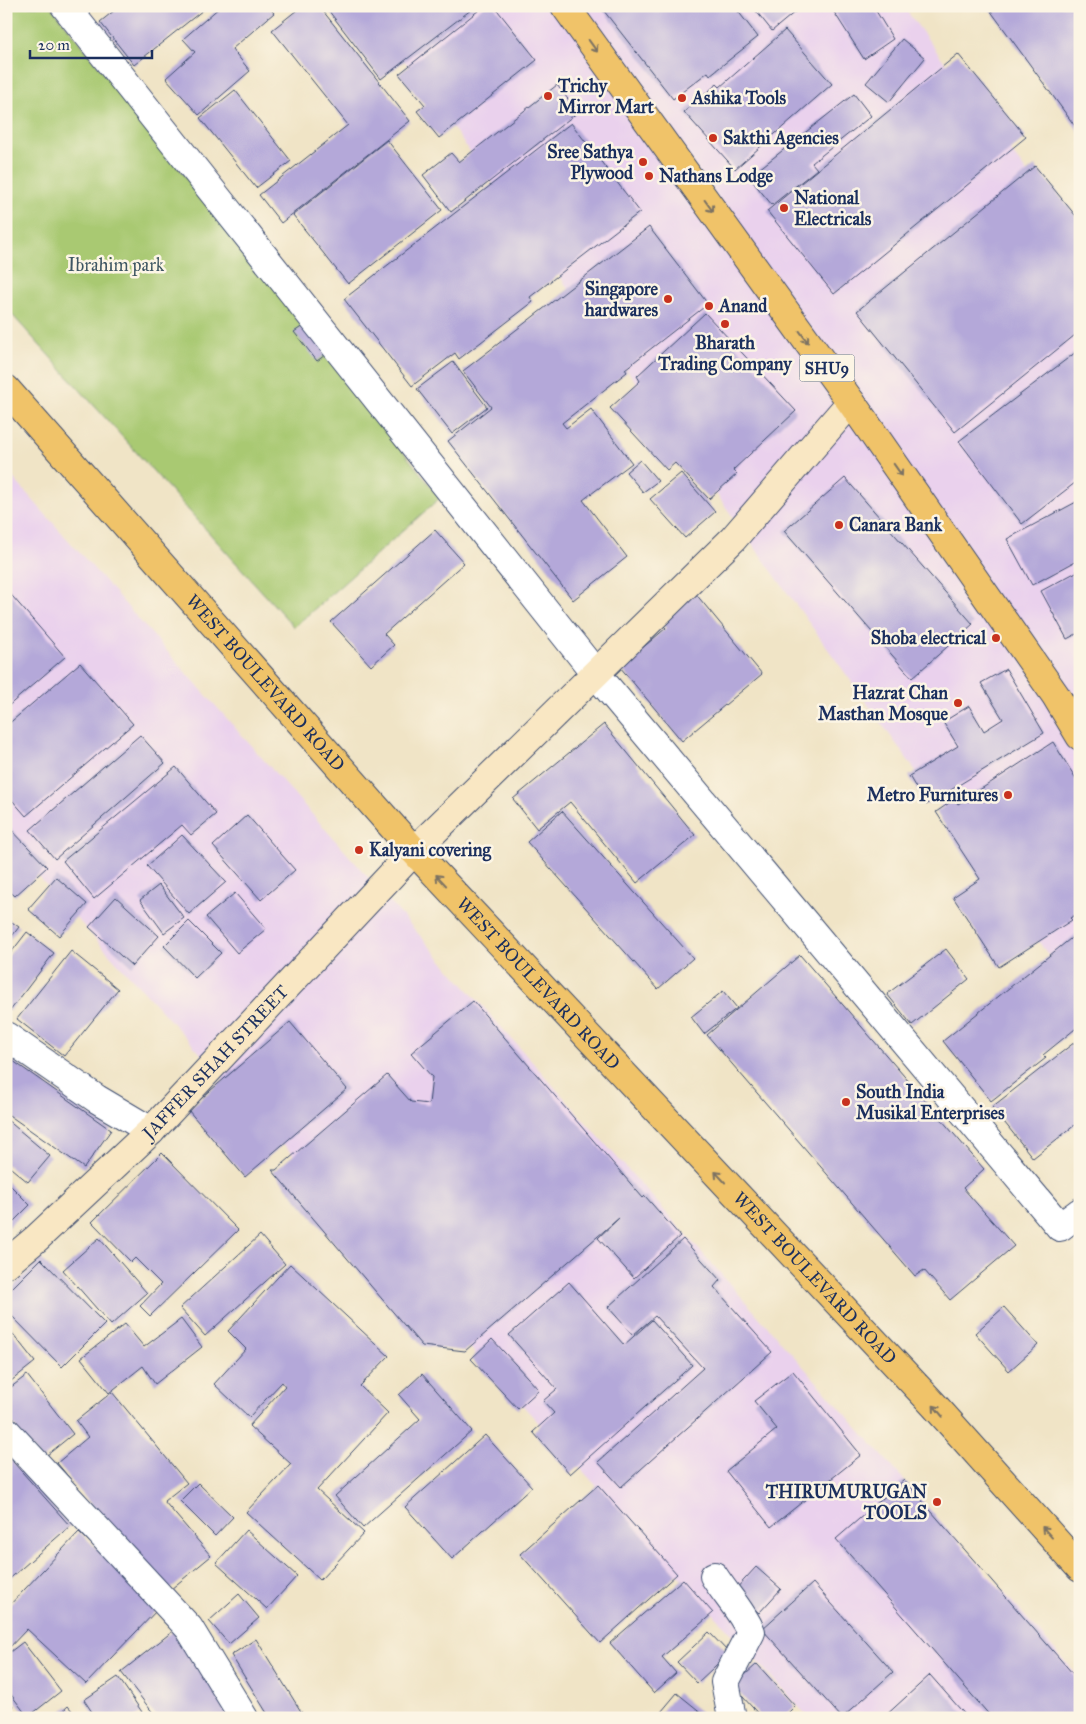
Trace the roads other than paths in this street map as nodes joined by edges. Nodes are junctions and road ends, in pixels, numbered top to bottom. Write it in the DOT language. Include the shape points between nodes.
graph roads {
  1 [pos="64,6"];
  2 [pos="565,6"];
  3 [pos="6,389"];
  4 [pos="851,402"];
  5 [pos="596,674"];
  6 [pos="1080,736"];
  7 [pos="414,851"];
  8 [pos="6,1036"];
  9 [pos="151,1132"];
  10 [pos="1080,1212"];
  11 [pos="6,1264"];
  12 [pos="6,1431"];
  13 [pos="1080,1568"];
  14 [pos="714,1576"];
  15 [pos="244,1718"];
  16 [pos="732,1718"];
  1 -- 5 [label="street"];
  2 -- 4 [label="main road, SHU9, one-way"];
  3 -- 7 [label="main road, WEST BOULEVARD ROAD"];
  4 -- 5 [label="street, JAFFER SHAH STREET" via="733,539"];
  4 -- 6 [label="main road, SHU9, one-way" via="1056,696"];
  5 -- 7 [label="street, JAFFER SHAH STREET"];
  5 -- 10 [label="street" via="1060,1227"];
  7 -- 9 [label="street, JAFFER SHAH STREET"];
  13 -- 7 [label="main road, WEST BOULEVARD ROAD, one-way" via="934,1405"];
  8 -- 9 [label="street"];
  9 -- 11 [label="street, JAFFER SHAH STREET"];
  12 -- 15 [label="street" via="189,1628"];
  14 -- 16 [label="street" via="742,1613 751,1632 725,1682"];
}
